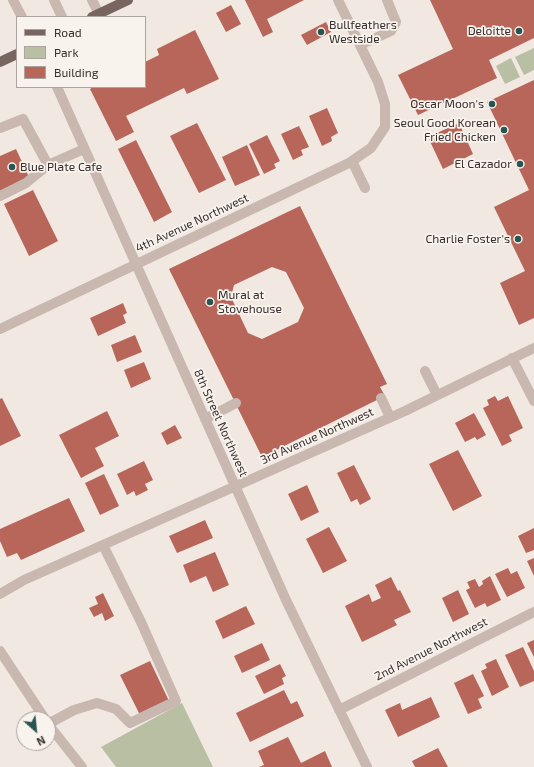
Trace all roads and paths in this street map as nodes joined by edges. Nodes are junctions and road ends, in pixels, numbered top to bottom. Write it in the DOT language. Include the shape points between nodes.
graph roads {
  1 [pos="13,0"];
  2 [pos="54,0"];
  3 [pos="92,0"];
  4 [pos="338,0"];
  5 [pos="387,0"];
  6 [pos="122,1"];
  7 [pos="21,16"];
  8 [pos="62,16"];
  9 [pos="96,16"];
  10 [pos="360,45"];
  11 [pos="16,54"];
  12 [pos="0,62"];
  13 [pos="57,88"];
  14 [pos="0,128"];
  15 [pos="84,149"];
  16 [pos="352,161"];
  17 [pos="48,166"];
  18 [pos="365,188"];
  19 [pos="0,196"];
  20 [pos="136,264"];
  21 [pos="0,329"];
  22 [pos="534,348"];
  23 [pos="512,358"];
  24 [pos="425,371"];
  25 [pos="437,395"];
  26 [pos="381,398"];
  27 [pos="534,400"];
  28 [pos="236,403"];
  29 [pos="390,418"];
  30 [pos="205,419"];
  31 [pos="235,486"];
  32 [pos="103,545"];
  33 [pos="0,594"];
  34 [pos="534,612"];
  35 [pos="1,655"];
  36 [pos="339,710"];
  37 [pos="40,711"];
  38 [pos="56,720"];
  39 [pos="56,734"];
  40 [pos="82,767"];
  41 [pos="367,767"];
  1 -- 7 [label="street"];
  2 -- 8 [label="street"];
  3 -- 9 [label="street"];
  4 -- 10 [label="street"];
  5 -- 10 [label="street" via="396,22 390,31"];
  6 -- 9 [label="main road"];
  10 -- 16 [label="street, 4th Avenue Northwest" via="378,82 385,104 385,127 371,148"];
  11 -- 12 [label="main road"];
  13 -- 15 [label="street, 8th Street Northwest"];
  14 -- 17 [label="street" via="23,119"];
  15 -- 17 [label="street"];
  15 -- 20 [label="street, 8th Street Northwest"];
  16 -- 18 [label="street"];
  16 -- 20 [label="street, 4th Avenue Northwest"];
  17 -- 19 [label="street" via="26,183"];
  20 -- 21 [label="street, 4th Avenue Northwest"];
  20 -- 30 [label="street, 8th Street Northwest"];
  22 -- 23 [label="street, 3rd Avenue Northwest"];
  23 -- 25 [label="street, 3rd Avenue Northwest"];
  23 -- 27 [label="street"];
  24 -- 25 [label="street"];
  25 -- 29 [label="street, 3rd Avenue Northwest"];
  26 -- 29 [label="street"];
  28 -- 30 [label="street"];
  29 -- 31 [label="street, 3rd Avenue Northwest"];
  30 -- 31 [label="street, 8th Street Northwest"];
  31 -- 32 [label="street, 3rd Avenue Northwest"];
  31 -- 36 [label="street, 8th Street Northwest"];
  32 -- 33 [label="street, 3rd Avenue Northwest" via="24,580"];
  32 -- 38 [label="street" via="176,701 130,723 116,709 97,703 74,710"];
  34 -- 36 [label="street, 2nd Avenue Northwest"];
  35 -- 37 [label="street"];
  36 -- 41 [label="street, 8th Street Northwest"];
  39 -- 40 [label="street"];
}
